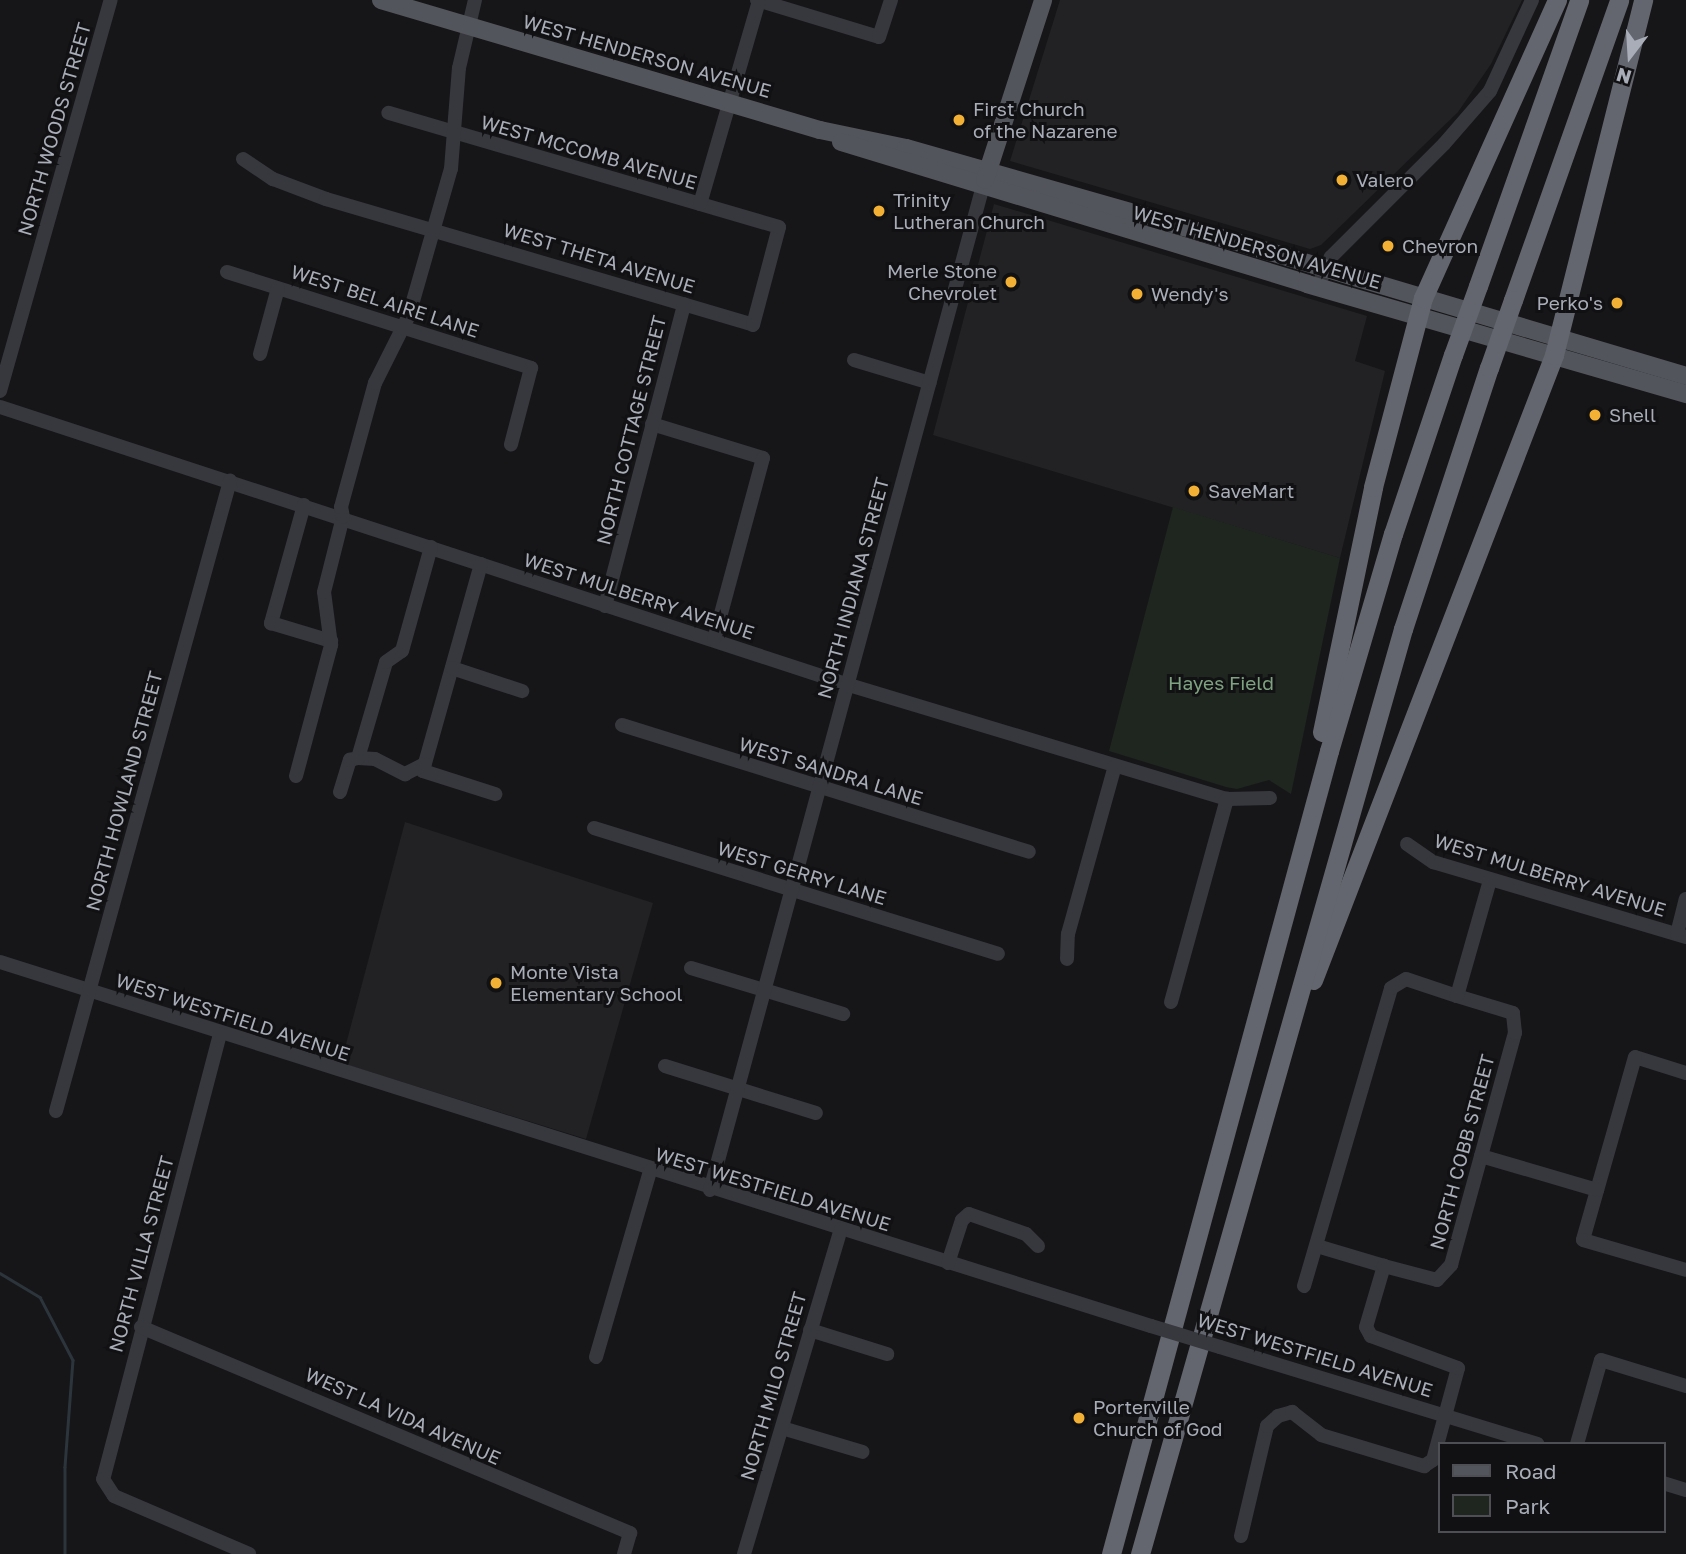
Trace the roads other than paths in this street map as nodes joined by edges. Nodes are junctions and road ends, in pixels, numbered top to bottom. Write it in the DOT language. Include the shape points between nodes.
graph roads {
  1 [pos="111,0"];
  2 [pos="381,0"];
  3 [pos="475,0"];
  4 [pos="758,0"];
  5 [pos="891,0"];
  6 [pos="1042,0"];
  7 [pos="1532,0"];
  8 [pos="1557,0"];
  9 [pos="1579,0"];
  10 [pos="1619,0"];
  11 [pos="1643,0"];
  12 [pos="468,26"];
  13 [pos="729,103"];
  14 [pos="388,113"];
  15 [pos="457,133"];
  16 [pos="243,159"];
  17 [pos="986,178"];
  18 [pos="699,204"];
  19 [pos="1073,214"];
  20 [pos="1140,216"];
  21 [pos="434,229"];
  22 [pos="1176,245"];
  23 [pos="1288,257"];
  24 [pos="1324,268"];
  25 [pos="227,272"];
  26 [pos="278,288"];
  27 [pos="1317,288"];
  28 [pos="684,304"];
  29 [pos="1420,307"];
  30 [pos="753,325"];
  31 [pos="404,328"];
  32 [pos="1557,347"];
  33 [pos="260,354"];
  34 [pos="854,360"];
  35 [pos="1686,376"];
  36 [pos="930,383"];
  37 [pos="0,391"];
  38 [pos="1686,394"];
  39 [pos="0,407"];
  40 [pos="652,424"];
  41 [pos="511,443"];
  42 [pos="230,481"];
  43 [pos="304,505"];
  44 [pos="343,517"];
  45 [pos="430,547"];
  46 [pos="481,564"];
  47 [pos="604,606"];
  48 [pos="714,640"];
  49 [pos="331,641"];
  50 [pos="452,668"];
  51 [pos="849,685"];
  52 [pos="522,691"];
  53 [pos="622,725"];
  54 [pos="358,758"];
  55 [pos="1115,766"];
  56 [pos="424,767"];
  57 [pos="296,776"];
  58 [pos="820,789"];
  59 [pos="340,792"];
  60 [pos="495,794"];
  61 [pos="1270,798"];
  62 [pos="1227,799"];
  63 [pos="594,828"];
  64 [pos="1407,844"];
  65 [pos="1028,852"];
  66 [pos="1490,880"];
  67 [pos="792,891"];
  68 [pos="1686,899"];
  69 [pos="1681,935"];
  70 [pos="1275,952"];
  71 [pos="998,954"];
  72 [pos="1067,959"];
  73 [pos="0,962"];
  74 [pos="691,968"];
  75 [pos="89,991"];
  76 [pos="765,991"];
  77 [pos="1457,996"];
  78 [pos="1171,1002"];
  79 [pos="843,1014"];
  80 [pos="220,1034"];
  81 [pos="665,1066"];
  82 [pos="1686,1073"];
  83 [pos="738,1089"];
  84 [pos="1267,1099"];
  85 [pos="56,1111"];
  86 [pos="816,1113"];
  87 [pos="1481,1156"];
  88 [pos="650,1171"];
  89 [pos="710,1190"];
  90 [pos="1597,1190"];
  91 [pos="841,1229"];
  92 [pos="1038,1246"];
  93 [pos="1317,1246"];
  94 [pos="948,1263"];
  95 [pos="1384,1266"];
  96 [pos="1685,1267"];
  97 [pos="1304,1286"];
  98 [pos="141,1328"];
  99 [pos="810,1329"];
  100 [pos="887,1354"];
  101 [pos="596,1357"];
  102 [pos="1686,1386"];
  103 [pos="1447,1415"];
  104 [pos="782,1428"];
  105 [pos="1439,1442"];
  106 [pos="1532,1442"];
  107 [pos="1578,1442"];
  108 [pos="1438,1444"];
  109 [pos="863,1452"];
  110 [pos="1665,1484"];
  111 [pos="1686,1490"];
  112 [pos="1241,1536"];
  113 [pos="248,1554"];
  114 [pos="624,1554"];
  115 [pos="744,1554"];
  116 [pos="1111,1554"];
  117 [pos="1140,1554"];
  1 -- 37 [label="street, NORTH WOODS STREET"];
  2 -- 12 [label="main road, WEST HENDERSON AVENUE"];
  3 -- 12 [label="street"];
  4 -- 5 [label="street" via="879,37"];
  4 -- 13 [label="street"];
  6 -- 17 [label="main road, NORTH INDIANA STREET"];
  7 -- 24 [label="street" via="1490,91"];
  8 -- 29 [label="highway"];
  9 -- 70 [label="highway, bridge" via="1453,355 1371,604"];
  10 -- 84 [label="highway, bridge" via="1418,582"];
  11 -- 32 [label="highway"];
  12 -- 13 [label="main road, WEST HENDERSON AVENUE"];
  12 -- 15 [label="street" via="458,81"];
  13 -- 17 [label="main road, WEST HENDERSON AVENUE" via="820,130 839,141"];
  13 -- 18 [label="street"];
  14 -- 15 [label="street, WEST MCCOMB AVENUE"];
  15 -- 18 [label="street, WEST MCCOMB AVENUE"];
  15 -- 21 [label="street"];
  16 -- 21 [label="street, WEST THETA AVENUE" via="299,190"];
  17 -- 19 [label="main road, WEST HENDERSON AVENUE"];
  17 -- 20 [label="main road, WEST HENDERSON AVENUE"];
  17 -- 36 [label="street, NORTH INDIANA STREET"];
  18 -- 30 [label="street, WEST MCCOMB AVENUE" via="779,227"];
  19 -- 20 [label="main road" via="1126,222 1139,221"];
  19 -- 22 [label="main road, WEST HENDERSON AVENUE"];
  20 -- 23 [label="main road, WEST HENDERSON AVENUE"];
  21 -- 28 [label="street, WEST THETA AVENUE"];
  21 -- 31 [label="street"];
  22 -- 23 [label="main road" via="1199,240 1272,259"];
  22 -- 27 [label="main road, WEST HENDERSON AVENUE"];
  23 -- 24 [label="main road, WEST HENDERSON AVENUE"];
  24 -- 27 [label="street"];
  24 -- 29 [label="main road, WEST HENDERSON AVENUE"];
  25 -- 26 [label="street, WEST BEL AIRE LANE"];
  26 -- 31 [label="street, WEST BEL AIRE LANE"];
  26 -- 33 [label="street"];
  27 -- 29 [label="main road, WEST HENDERSON AVENUE"];
  28 -- 30 [label="street, WEST THETA AVENUE"];
  28 -- 40 [label="street, NORTH COTTAGE STREET"];
  29 -- 32 [label="main road, WEST HENDERSON AVENUE"];
  29 -- 70 [label="highway" via="1357,562"];
  31 -- 41 [label="street, WEST BEL AIRE LANE" via="531,368"];
  31 -- 44 [label="street" via="375,383 341,507"];
  32 -- 35 [label="main road, WEST HENDERSON AVENUE"];
  32 -- 38 [label="main road, WEST HENDERSON AVENUE"];
  32 -- 84 [label="highway"];
  34 -- 36 [label="street"];
  36 -- 51 [label="street, NORTH INDIANA STREET"];
  39 -- 42 [label="street, WEST MULBERRY AVENUE"];
  40 -- 47 [label="street, NORTH COTTAGE STREET"];
  40 -- 48 [label="street" via="763,458"];
  42 -- 43 [label="street, WEST MULBERRY AVENUE"];
  42 -- 75 [label="street, NORTH HOWLAND STREET"];
  43 -- 44 [label="street, WEST MULBERRY AVENUE"];
  43 -- 49 [label="street" via="271,623"];
  44 -- 45 [label="street, WEST MULBERRY AVENUE"];
  44 -- 49 [label="street" via="324,592"];
  45 -- 46 [label="street, WEST MULBERRY AVENUE"];
  45 -- 54 [label="street" via="402,651 386,662"];
  46 -- 47 [label="street, WEST MULBERRY AVENUE"];
  46 -- 50 [label="street"];
  47 -- 48 [label="street, WEST MULBERRY AVENUE"];
  48 -- 51 [label="street, WEST MULBERRY AVENUE"];
  49 -- 57 [label="street"];
  50 -- 52 [label="street"];
  50 -- 56 [label="street"];
  51 -- 55 [label="street, WEST MULBERRY AVENUE"];
  51 -- 58 [label="street, NORTH INDIANA STREET"];
  53 -- 58 [label="street, WEST SANDRA LANE"];
  54 -- 56 [label="street" via="375,759 405,774"];
  54 -- 59 [label="street" via="350,761"];
  55 -- 62 [label="street, WEST MULBERRY AVENUE"];
  55 -- 72 [label="street" via="1068,934"];
  56 -- 60 [label="street"];
  58 -- 65 [label="street, WEST SANDRA LANE"];
  58 -- 67 [label="street, NORTH INDIANA STREET"];
  61 -- 62 [label="street, WEST MULBERRY AVENUE"];
  62 -- 78 [label="street"];
  63 -- 67 [label="street, WEST GERRY LANE"];
  64 -- 66 [label="street, WEST MULBERRY AVENUE" via="1433,862"];
  66 -- 69 [label="street, WEST MULBERRY AVENUE"];
  66 -- 77 [label="street"];
  67 -- 71 [label="street, WEST GERRY LANE"];
  67 -- 76 [label="street, NORTH INDIANA STREET"];
  68 -- 69 [label="street"];
  70 -- 116 [label="highway"];
  73 -- 75 [label="street, WEST WESTFIELD AVENUE"];
  74 -- 76 [label="street"];
  75 -- 80 [label="street, WEST WESTFIELD AVENUE"];
  75 -- 85 [label="street, NORTH HOWLAND STREET"];
  76 -- 79 [label="street"];
  76 -- 83 [label="street, NORTH INDIANA STREET"];
  77 -- 87 [label="street, NORTH COBB STREET" via="1508,1010 1516,1017"];
  77 -- 93 [label="street" via="1406,979 1391,988"];
  80 -- 88 [label="street, WEST WESTFIELD AVENUE"];
  80 -- 98 [label="street, NORTH VILLA STREET"];
  81 -- 83 [label="street"];
  82 -- 90 [label="street" via="1635,1057"];
  83 -- 86 [label="street"];
  83 -- 89 [label="street, NORTH INDIANA STREET"];
  84 -- 117 [label="highway"];
  87 -- 90 [label="street"];
  87 -- 95 [label="street, NORTH COBB STREET" via="1451,1265 1443,1277 1428,1279"];
  88 -- 89 [label="street, WEST WESTFIELD AVENUE"];
  88 -- 101 [label="street"];
  89 -- 91 [label="street, WEST WESTFIELD AVENUE"];
  90 -- 96 [label="street" via="1583,1240"];
  91 -- 94 [label="street, WEST WESTFIELD AVENUE"];
  91 -- 99 [label="street, NORTH MILO STREET"];
  92 -- 94 [label="street" via="1026,1234 970,1214 961,1220"];
  93 -- 95 [label="street"];
  93 -- 97 [label="street"];
  94 -- 103 [label="street, WEST WESTFIELD AVENUE, bridge"];
  95 -- 103 [label="street" via="1366,1331 1456,1365"];
  98 -- 113 [label="street, NORTH VILLA STREET" via="104,1486 114,1496"];
  98 -- 114 [label="street, WEST LA VIDA AVENUE" via="630,1533"];
  99 -- 100 [label="street"];
  99 -- 104 [label="street, NORTH MILO STREET"];
  102 -- 107 [label="street" via="1601,1360"];
  103 -- 105 [label="street"];
  103 -- 106 [label="street, WEST WESTFIELD AVENUE"];
  104 -- 109 [label="street"];
  104 -- 115 [label="street, NORTH MILO STREET"];
  108 -- 112 [label="street" via="1433,1460 1424,1466 1321,1435 1292,1412 1278,1416 1267,1426"];
  110 -- 111 [label="street"];
}
